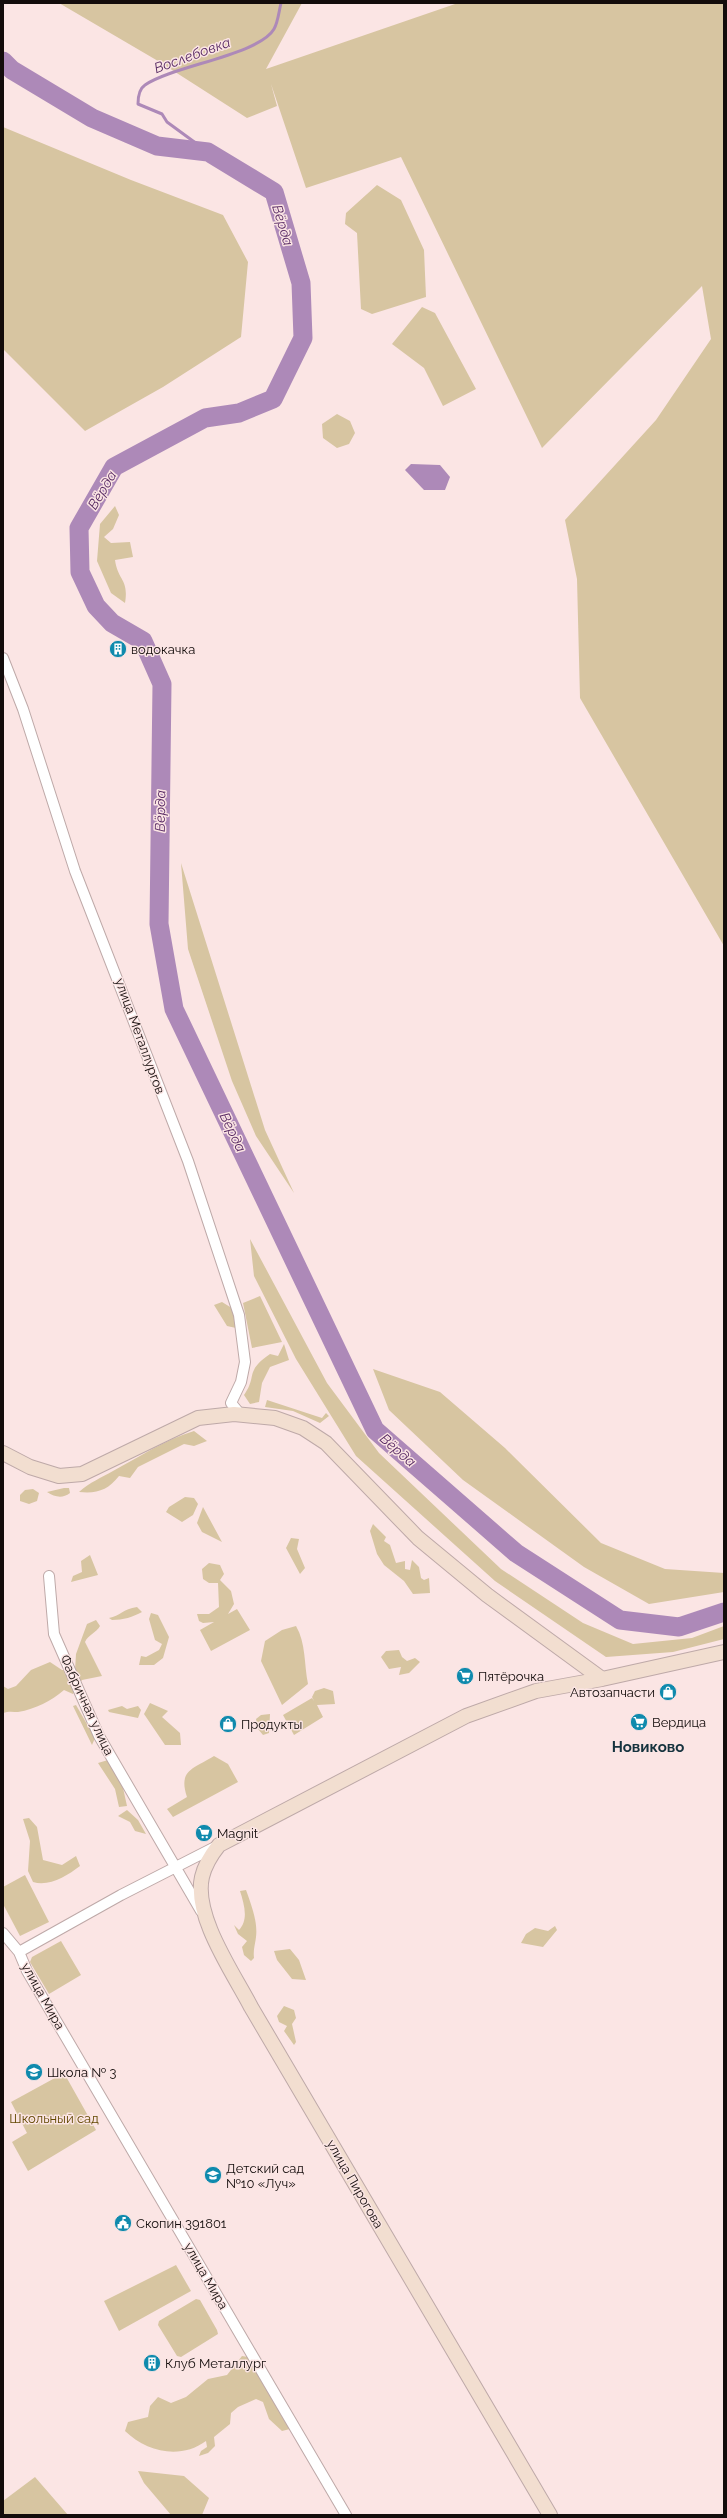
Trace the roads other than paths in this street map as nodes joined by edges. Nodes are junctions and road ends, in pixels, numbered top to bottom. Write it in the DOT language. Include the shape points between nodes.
graph roads {
  1 [pos="3,658"];
  2 [pos="241,1415"];
  3 [pos="3,1453"];
  4 [pos="49,1576"];
  5 [pos="724,1652"];
  6 [pos="602,1679"];
  7 [pos="219,1845"];
  8 [pos="177,1866"];
  9 [pos="208,1925"];
  10 [pos="3,1933"];
  11 [pos="19,1952"];
  12 [pos="346,2515"];
  13 [pos="550,2515"];
  1 -- 2 [label="street, улица Металлургов" via="23,709 75,871 188,1161 239,1315 245,1362 241,1382 231,1403"];
  2 -- 3 [label="street" via="198,1418 82,1474 59,1476 30,1467"];
  2 -- 6 [label="street" via="275,1418 303,1428 326,1443 418,1538 487,1595"];
  4 -- 8 [label="street, Фабричная улица" via="54,1634 99,1736"];
  5 -- 6 [label="street"];
  6 -- 7 [label="street" via="536,1692 466,1716"];
  7 -- 8 [label="street"];
  7 -- 9 [label="street, улица Пирогова" via="208,1859 202,1878 202,1899"];
  8 -- 9 [label="street, Фабричная улица"];
  8 -- 11 [label="street"];
  9 -- 13 [label="street, улица Пирогова" via="251,2008"];
  10 -- 11 [label="street"];
  11 -- 12 [label="street, улица Мира" via="27,1970"];
}
